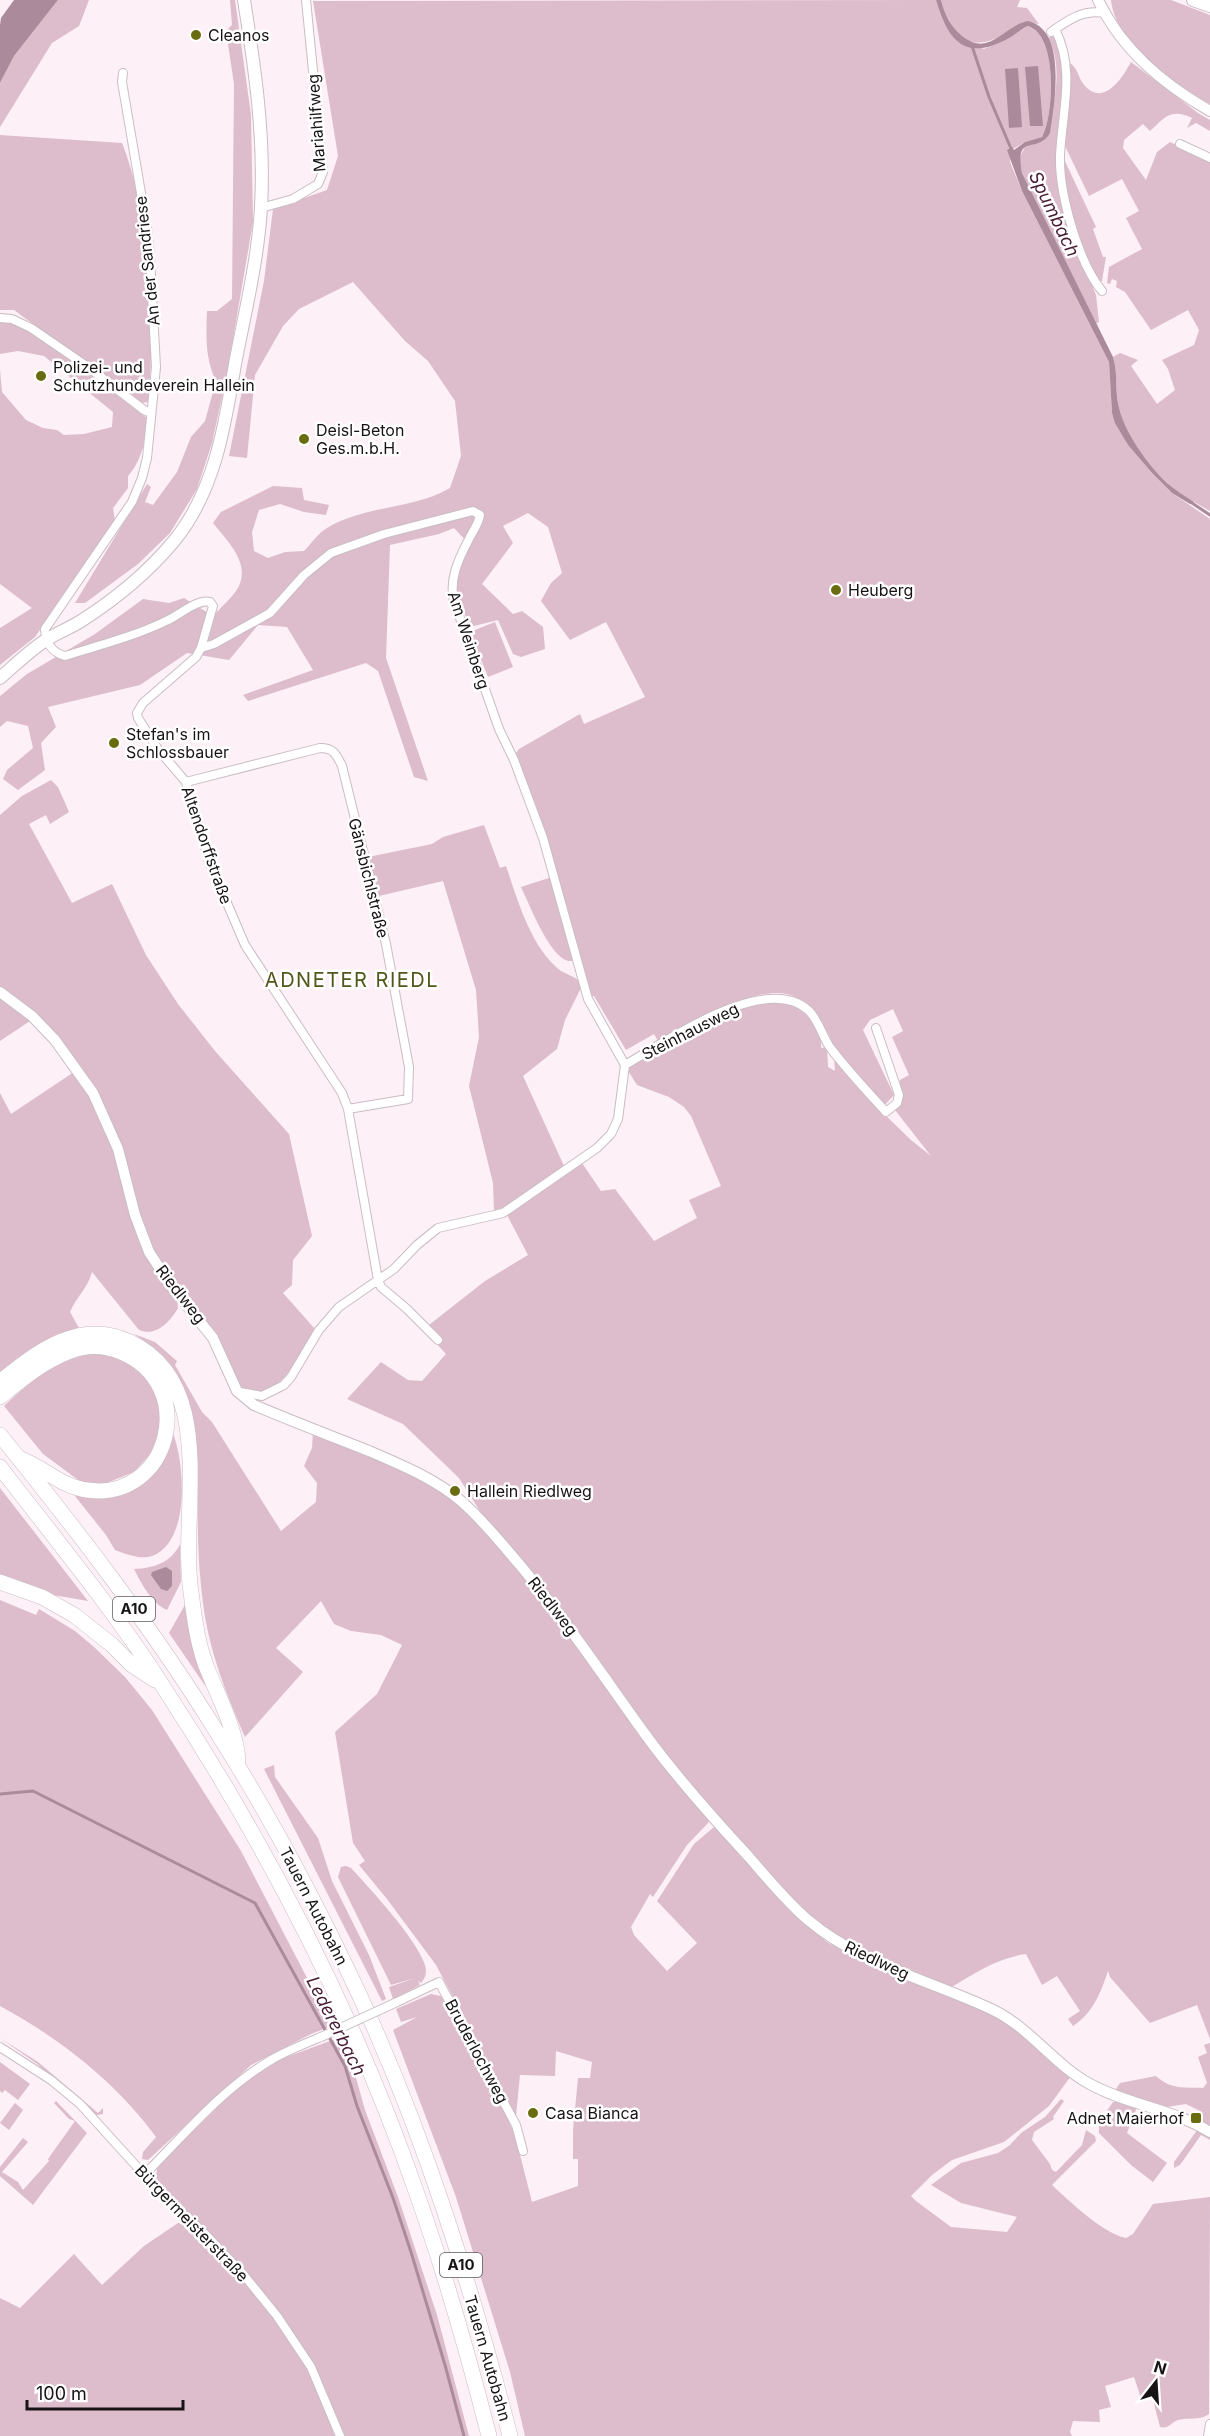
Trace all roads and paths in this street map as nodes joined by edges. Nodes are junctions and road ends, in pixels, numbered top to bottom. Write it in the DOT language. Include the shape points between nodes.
graph roads {
  1 [pos="244,0"];
  2 [pos="306,0"];
  3 [pos="1098,0"];
  4 [pos="1105,0"];
  5 [pos="1193,0"];
  6 [pos="1210,6"];
  7 [pos="1105,13"];
  8 [pos="123,73"];
  9 [pos="1210,111"];
  10 [pos="1180,144"];
  11 [pos="1210,158"];
  12 [pos="261,208"];
  13 [pos="1102,291"];
  14 [pos="0,318"];
  15 [pos="151,413"];
  16 [pos="46,640"];
  17 [pos="201,648"];
  18 [pos="0,678"];
  19 [pos="186,782"];
  20 [pos="0,992"];
  21 [pos="876,1028"];
  22 [pos="625,1065"];
  23 [pos="348,1109"];
  24 [pos="378,1280"];
  25 [pos="438,1340"];
  26 [pos="2,1388"];
  27 [pos="237,1391"];
  28 [pos="0,1435"];
  29 [pos="19,1458"];
  30 [pos="0,1467"];
  31 [pos="0,1582"];
  32 [pos="162,1685"];
  33 [pos="238,1767"];
  34 [pos="0,2047"];
  35 [pos="1210,2132"];
  36 [pos="523,2151"];
  37 [pos="145,2175"];
  38 [pos="1210,2424"];
  39 [pos="340,2436"];
  40 [pos="489,2436"];
  41 [pos="510,2436"];
  42 [pos="1208,2436"];
  1 -- 12 [label="main road" via="259,99"];
  2 -- 12 [label="street, Mariahilfweg" via="323,172 318,184 292,199"];
  3 -- 7 [label="street"];
  4 -- 7 [label="street"];
  5 -- 6 [label="main road"];
  7 -- 9 [label="street" via="1120,39 1139,59 1163,81"];
  7 -- 13 [label="street" via="1087,12 1053,31 1066,56 1060,160 1063,190 1080,248"];
  8 -- 15 [label="street, An der Sandriese" via="149,248 156,368"];
  10 -- 11 [label="street"];
  12 -- 16 [label="main road" via="225,425 204,491 174,541 130,585"];
  14 -- 15 [label="street" via="31,328"];
  15 -- 16 [label="street, An der Sandriese" via="147,458 132,502 45,629"];
  16 -- 17 [label="street" via="53,650 65,656 119,640 206,600 212,609"];
  16 -- 18 [label="main road"];
  17 -- 19 [label="street, Altendorffstraße" via="196,657 143,703 137,714 157,748"];
  17 -- 22 [label="street, Am Weinberg" via="270,613 331,552 473,511 480,515 452,579 454,601 543,838 588,999"];
  19 -- 23 [label="street, Altendorffstraße" via="209,861 245,945"];
  19 -- 23 [label="street, Gänsbichlstraße" via="320,748 332,750 342,766 386,944 409,1067 408,1099"];
  20 -- 27 [label="street, Riedlweg" via="55,1040 93,1093 115,1141 149,1252 213,1338"];
  21 -- 22 [label="street, Steinhausweg" via="899,1095 897,1103 886,1113 829,1046 811,1012 796,1001 782,998 746,1003 709,1018"];
  22 -- 24 [label="street, Steinhausweg" via="618,1119 611,1134 597,1148 503,1213 438,1228"];
  23 -- 24 [label="street, Altendorffstraße"];
  24 -- 25 [label="street"];
  24 -- 27 [label="street, Steinhausweg" via="339,1307 319,1330 284,1385 262,1396"];
  26 -- 29 [label="highway" via="69,1351 97,1346 138,1360 157,1381 167,1408 168,1423 159,1453 141,1476 118,1488 95,1491 72,1486"];
  26 -- 33 [label="highway" via="30,1358 78,1335 115,1337 136,1345 154,1357 170,1377 183,1407 189,1441 188,1565 198,1637 237,1745"];
  27 -- 35 [label="street, Riedlweg" via="254,1405 406,1467 460,1500 542,1590 647,1737 715,1820 787,1900 825,1933 1018,2024 1087,2083"];
  28 -- 29 [label="highway, Tauern Autobahn / A10"];
  29 -- 33 [label="highway, Tauern Autobahn / A10" via="138,1614"];
  30 -- 32 [label="highway, Tauern Autobahn / A10"];
  31 -- 32 [label="highway" via="42,1597 74,1615 132,1665"];
  32 -- 40 [label="highway, Tauern Autobahn / A10" via="207,1755 296,1913 342,2009 416,2192 455,2310"];
  33 -- 41 [label="highway, Tauern Autobahn / A10" via="302,1880 349,1974 404,2102 438,2189"];
  34 -- 37 [label="street, Bürgermeisterstraße" via="80,2104"];
  36 -- 37 [label="street, Bruderlochweg, bridge" via="516,2125 439,1982 251,2073 190,2127"];
  37 -- 39 [label="street, Bürgermeisterstraße" via="243,2274 277,2316 311,2367"];
  38 -- 42 [label="street"];
}
